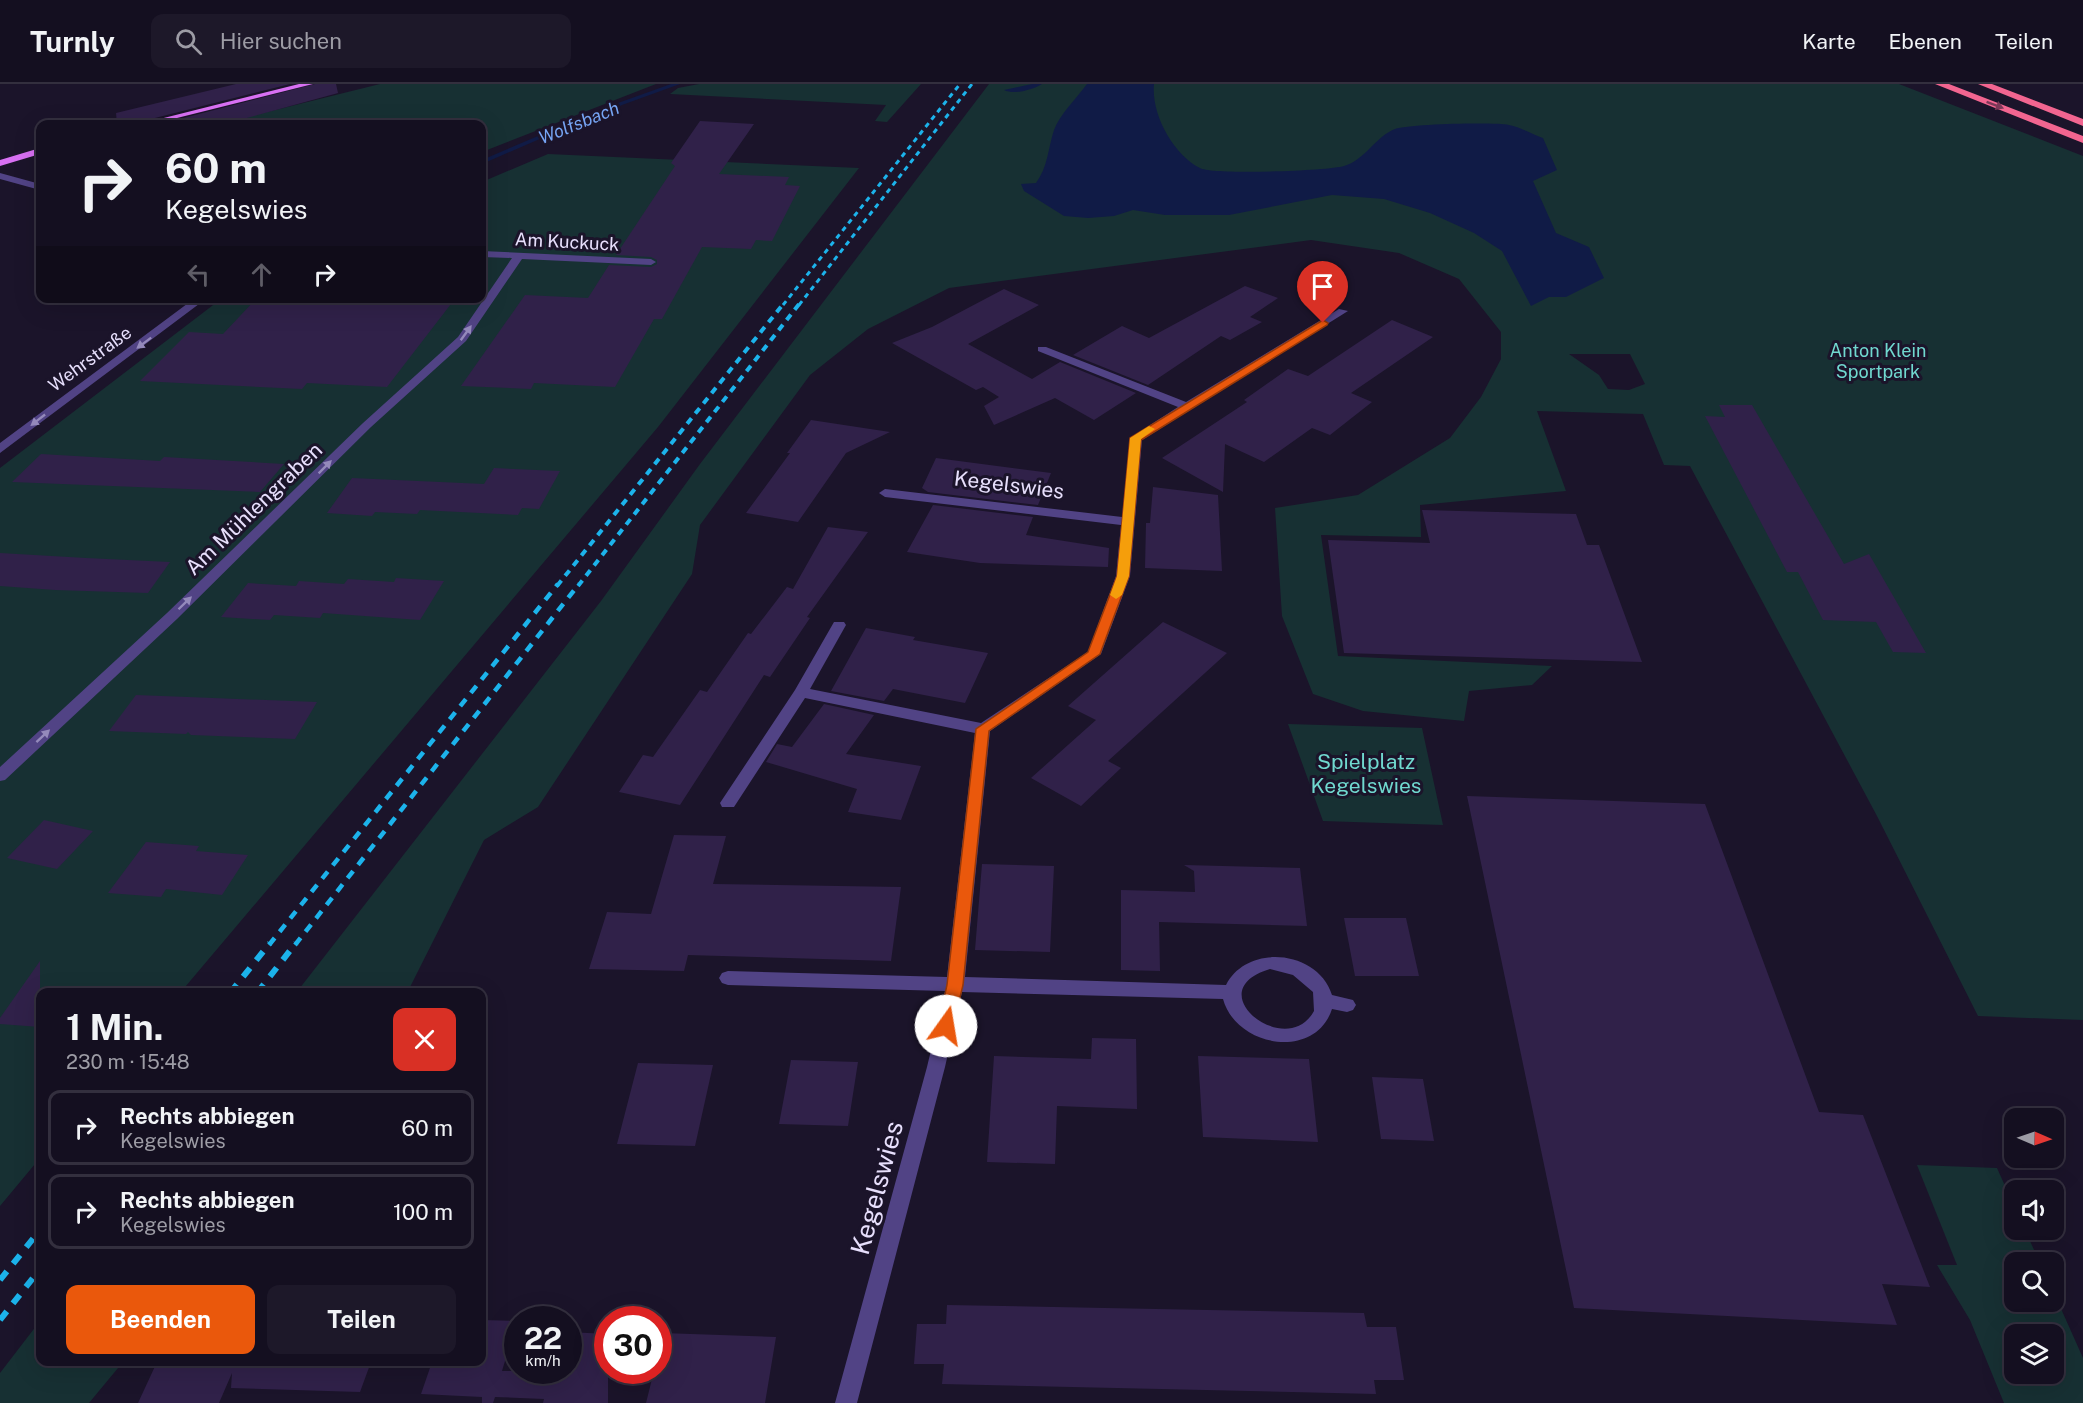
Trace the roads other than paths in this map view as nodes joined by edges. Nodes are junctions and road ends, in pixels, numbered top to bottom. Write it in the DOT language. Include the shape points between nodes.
graph roads {
  1 [pos="309,84"];
  2 [pos="1940,84"];
  3 [pos="1983,84"];
  4 [pos="160,120"];
  5 [pos="2083,123"];
  6 [pos="2083,140"];
  7 [pos="36,153"];
  8 [pos="0,162"];
  9 [pos="0,176"];
  10 [pos="36,186"];
  11 [pos="486,254"];
  12 [pos="519,256"];
  13 [pos="651,262"];
  14 [pos="195,303"];
  15 [pos="1343,311"];
  16 [pos="1042,349"];
  17 [pos="1186,406"];
  18 [pos="0,450"];
  19 [pos="885,493"];
  20 [pos="1128,522"];
  21 [pos="839,625"];
  22 [pos="801,692"];
  23 [pos="982,729"];
  24 [pos="0,776"];
  25 [pos="728,803"];
  26 [pos="728,978"];
  27 [pos="955,985"];
  28 [pos="1233,992"];
  29 [pos="1323,1000"];
  30 [pos="1347,1005"];
  31 [pos="846,1403"];
  1 -- 4 [label="main road"];
  2 -- 6 [label="highway, one-way"];
  3 -- 5 [label="highway"];
  7 -- 8 [label="main road"];
  9 -- 10 [label="street"];
  11 -- 12 [label="street, Am Kuckuck"];
  12 -- 13 [label="street, Am Kuckuck"];
  24 -- 12 [label="street, Am Mühlengraben, one-way" via="462,339"];
  14 -- 18 [label="street, Wehrstraße, one-way"];
  15 -- 17 [label="street"];
  16 -- 17 [label="street"];
  17 -- 20 [label="street" via="1136,438"];
  19 -- 20 [label="street, Kegelswies"];
  20 -- 23 [label="street" via="1123,576 1094,654"];
  21 -- 22 [label="street"];
  22 -- 23 [label="street"];
  22 -- 25 [label="street"];
  23 -- 27 [label="street, Kegelswies"];
  26 -- 27 [label="street"];
  27 -- 28 [label="street"];
  27 -- 31 [label="street, Kegelswies"];
  28 -- 29 [label="street" via="1244,971 1270,962 1285,963 1311,977"];
  28 -- 29 [label="street" via="1240,1016 1264,1033 1279,1036 1294,1035 1312,1026 1323,1011"];
  29 -- 30 [label="street"];
}
